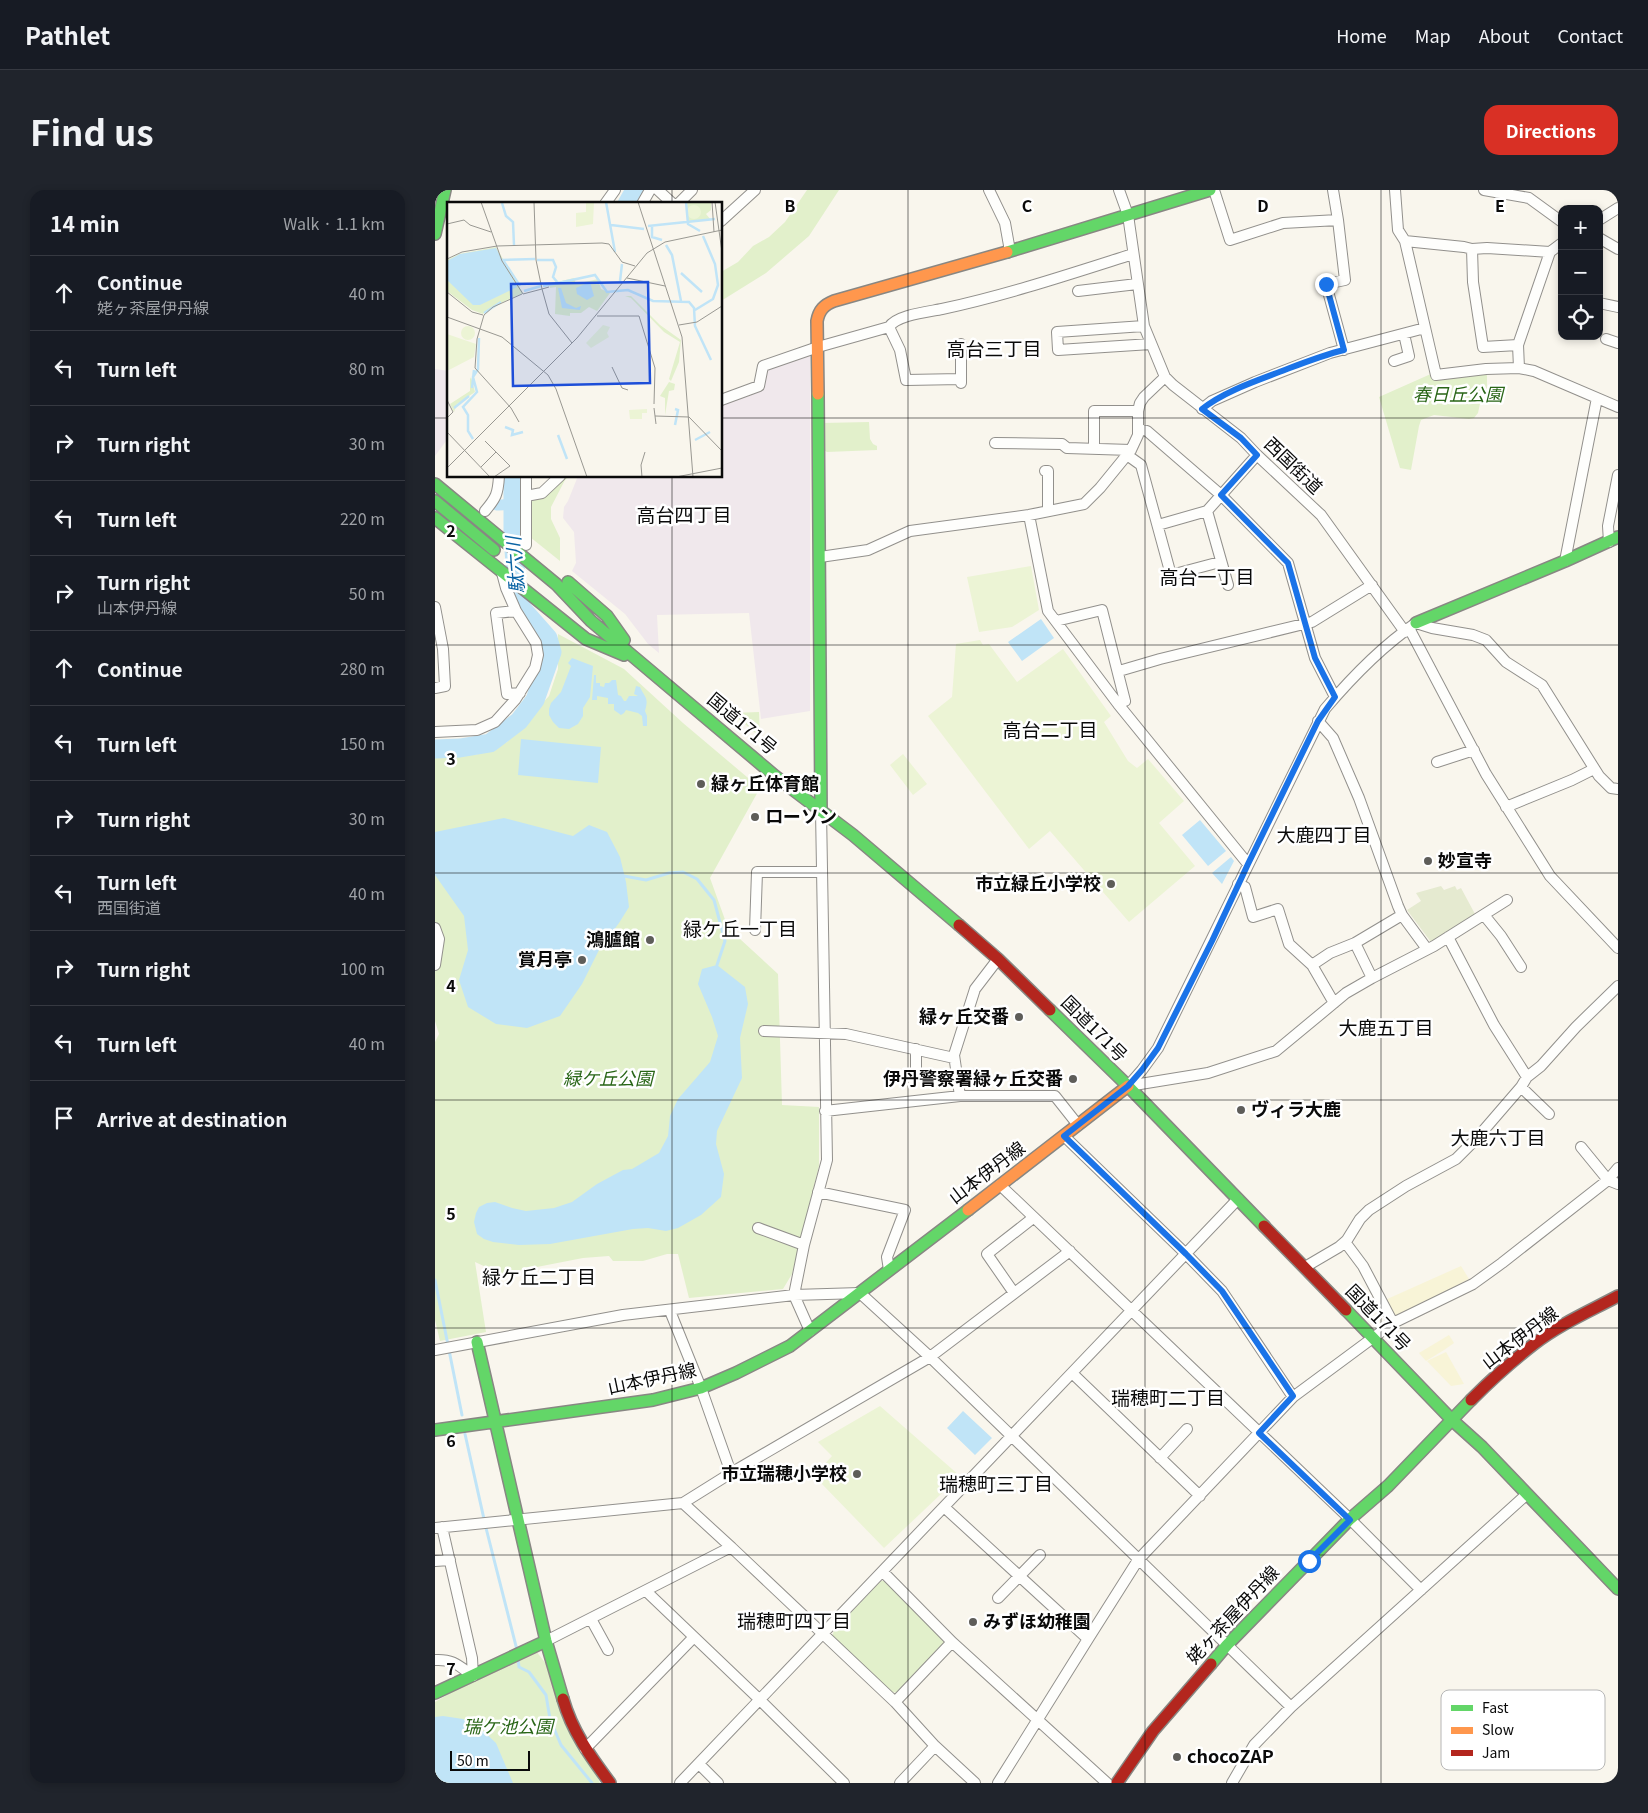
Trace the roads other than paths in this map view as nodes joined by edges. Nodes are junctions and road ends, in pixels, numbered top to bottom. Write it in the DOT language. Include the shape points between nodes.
graph roads {
  1 [pos="445,190"];
  2 [pos="615,190"];
  3 [pos="649,190"];
  4 [pos="659,190"];
  5 [pos="692,190"];
  6 [pos="755,190"];
  7 [pos="989,190"];
  8 [pos="1119,190"];
  9 [pos="1212,190"];
  10 [pos="1333,190"];
  11 [pos="1395,190"];
  12 [pos="1485,190"];
  13 [pos="606,202"];
  14 [pos="643,202"];
  15 [pos="671,202"];
  16 [pos="680,202"];
  17 [pos="1618,208"];
  18 [pos="1128,215"];
  19 [pos="1603,217"];
  20 [pos="723,219"];
  21 [pos="1558,219"];
  22 [pos="1338,220"];
  23 [pos="435,234"];
  24 [pos="1603,240"];
  25 [pos="1405,241"];
  26 [pos="1558,248"];
  27 [pos="1472,249"];
  28 [pos="1618,249"];
  29 [pos="1010,251"];
  30 [pos="1133,254"];
  31 [pos="1137,284"];
  32 [pos="1078,291"];
  33 [pos="1603,304"];
  34 [pos="1618,307"];
  35 [pos="1144,326"];
  36 [pos="889,327"];
  37 [pos="1425,328"];
  38 [pos="1404,334"];
  39 [pos="1606,339"];
  40 [pos="1618,343"];
  41 [pos="961,344"];
  42 [pos="1151,344"];
  43 [pos="1519,345"];
  44 [pos="817,347"];
  45 [pos="1344,350"];
  46 [pos="1394,361"];
  47 [pos="1519,368"];
  48 [pos="1165,377"];
  49 [pos="1597,398"];
  50 [pos="723,399"];
  51 [pos="1618,407"];
  52 [pos="1202,409"];
  53 [pos="1138,411"];
  54 [pos="1139,429"];
  55 [pos="995,443"];
  56 [pos="1094,449"];
  57 [pos="1129,453"];
  58 [pos="1257,455"];
  59 [pos="435,471"];
  60 [pos="1048,471"];
  61 [pos="1618,474"];
  62 [pos="499,478"];
  63 [pos="526,478"];
  64 [pos="558,478"];
  65 [pos="435,484"];
  66 [pos="1221,495"];
  67 [pos="526,496"];
  68 [pos="435,501"];
  69 [pos="1048,511"];
  70 [pos="1207,512"];
  71 [pos="487,513"];
  72 [pos="1029,515"];
  73 [pos="435,518"];
  74 [pos="1158,525"];
  75 [pos="1613,539"];
  76 [pos="523,542"];
  77 [pos="503,557"];
  78 [pos="820,557"];
  79 [pos="1565,561"];
  80 [pos="1220,562"];
  81 [pos="504,572"];
  82 [pos="525,576"];
  83 [pos="1372,585"];
  84 [pos="1228,586"];
  85 [pos="435,607"];
  86 [pos="516,611"];
  87 [pos="591,621"];
  88 [pos="1056,621"];
  89 [pos="1305,624"];
  90 [pos="1410,628"];
  91 [pos="638,660"];
  92 [pos="1119,671"];
  93 [pos="435,688"];
  94 [pos="520,693"];
  95 [pos="1335,697"];
  96 [pos="1118,704"];
  97 [pos="1318,721"];
  98 [pos="435,732"];
  99 [pos="1473,750"];
  100 [pos="1437,762"];
  101 [pos="1594,769"];
  102 [pos="1618,789"];
  103 [pos="1506,807"];
  104 [pos="821,811"];
  105 [pos="1248,864"];
  106 [pos="822,872"];
  107 [pos="1238,884"];
  108 [pos="1507,900"];
  109 [pos="1484,914"];
  110 [pos="1402,915"];
  111 [pos="435,928"];
  112 [pos="755,930"];
  113 [pos="1448,937"];
  114 [pos="1355,943"];
  115 [pos="1618,948"];
  116 [pos="1427,949"];
  117 [pos="998,959"];
  118 [pos="435,965"];
  119 [pos="1312,965"];
  120 [pos="1521,966"];
  121 [pos="1372,978"];
  122 [pos="1618,986"];
  123 [pos="1334,1004"];
  124 [pos="764,1032"];
  125 [pos="825,1034"];
  126 [pos="916,1049"];
  127 [pos="954,1058"];
  128 [pos="917,1076"];
  129 [pos="1527,1076"];
  130 [pos="1128,1086"];
  131 [pos="1521,1086"];
  132 [pos="960,1096"];
  133 [pos="825,1111"];
  134 [pos="1549,1114"];
  135 [pos="1078,1125"];
  136 [pos="1064,1136"];
  137 [pos="1581,1147"];
  138 [pos="1618,1168"];
  139 [pos="1608,1180"];
  140 [pos="1618,1184"];
  141 [pos="1000,1185"];
  142 [pos="818,1192"];
  143 [pos="1238,1199"];
  144 [pos="1033,1218"];
  145 [pos="758,1228"];
  146 [pos="1345,1242"];
  147 [pos="805,1245"];
  148 [pos="1070,1251"];
  149 [pos="1186,1254"];
  150 [pos="1305,1267"];
  151 [pos="889,1270"];
  152 [pos="859,1293"];
  153 [pos="1014,1293"];
  154 [pos="794,1295"];
  155 [pos="1618,1296"];
  156 [pos="670,1310"];
  157 [pos="1130,1311"];
  158 [pos="1393,1323"];
  159 [pos="810,1331"];
  160 [pos="1373,1337"];
  161 [pos="477,1342"];
  162 [pos="435,1350"];
  163 [pos="930,1357"];
  164 [pos="1071,1373"];
  165 [pos="701,1388"];
  166 [pos="1293,1396"];
  167 [pos="1452,1420"];
  168 [pos="496,1421"];
  169 [pos="1187,1429"];
  170 [pos="435,1430"];
  171 [pos="1259,1433"];
  172 [pos="1011,1437"];
  173 [pos="1160,1458"];
  174 [pos="731,1473"];
  175 [pos="1526,1495"];
  176 [pos="1200,1496"];
  177 [pos="683,1503"];
  178 [pos="944,1507"];
  179 [pos="518,1520"];
  180 [pos="1350,1520"];
  181 [pos="438,1528"];
  182 [pos="731,1547"];
  183 [pos="1040,1556"];
  184 [pos="449,1560"];
  185 [pos="1138,1560"];
  186 [pos="435,1561"];
  187 [pos="883,1572"];
  188 [pos="1019,1576"];
  189 [pos="1618,1589"];
  190 [pos="1421,1590"];
  191 [pos="647,1592"];
  192 [pos="998,1598"];
  193 [pos="591,1619"];
  194 [pos="822,1633"];
  195 [pos="694,1637"];
  196 [pos="1088,1640"];
  197 [pos="546,1641"];
  198 [pos="953,1642"];
  199 [pos="1227,1645"];
  200 [pos="608,1650"];
  201 [pos="435,1660"];
  202 [pos="473,1676"];
  203 [pos="435,1693"];
  204 [pos="759,1699"];
  205 [pos="895,1702"];
  206 [pos="1291,1707"];
  207 [pos="1039,1720"];
  208 [pos="935,1746"];
  209 [pos="585,1749"];
  210 [pos="699,1764"];
  211 [pos="610,1783"];
  212 [pos="680,1783"];
  213 [pos="718,1783"];
  214 [pos="844,1783"];
  215 [pos="900,1783"];
  216 [pos="975,1783"];
  217 [pos="998,1783"];
  218 [pos="1107,1783"];
  219 [pos="1117,1783"];
  220 [pos="1232,1783"];
  1 -- 23 [label="main road"];
  2 -- 13 [label="street"];
  3 -- 14 [label="street"];
  4 -- 15 [label="street"];
  5 -- 16 [label="street"];
  6 -- 20 [label="street"];
  7 -- 29 [label="street" via="1005,223"];
  8 -- 18 [label="street, 西国街道"];
  9 -- 18 [label="main road"];
  9 -- 22 [label="street" via="1229,240 1283,223"];
  10 -- 22 [label="street"];
  11 -- 25 [label="street" via="1398,230"];
  12 -- 21 [label="street" via="1529,198"];
  17 -- 19 [label="street"];
  18 -- 29 [label="main road"];
  18 -- 30 [label="street, 西国街道"];
  22 -- 45 [label="street" via="1345,280 1326,284"];
  24 -- 28 [label="street"];
  25 -- 27 [label="street"];
  25 -- 37 [label="street"];
  26 -- 27 [label="street"];
  26 -- 43 [label="street"];
  27 -- 43 [label="street" via="1473,282 1483,347"];
  29 -- 44 [label="main road" via="827,304 818,316"];
  30 -- 31 [label="street, 西国街道"];
  30 -- 36 [label="street" via="1031,286 909,316 892,322"];
  31 -- 32 [label="street"];
  31 -- 35 [label="street, 西国街道"];
  33 -- 34 [label="street"];
  35 -- 42 [label="street, 西国街道"];
  35 -- 42 [label="street" via="1057,332 1058,350"];
  36 -- 41 [label="street" via="900,350 906,384 961,381"];
  36 -- 44 [label="street"];
  37 -- 38 [label="street"];
  37 -- 47 [label="street" via="1436,375"];
  38 -- 45 [label="street"];
  38 -- 46 [label="street" via="1409,356"];
  39 -- 40 [label="street"];
  42 -- 48 [label="street, 西国街道"];
  43 -- 47 [label="street"];
  44 -- 50 [label="street" via="763,366 759,386"];
  44 -- 78 [label="main road"];
  45 -- 52 [label="street" via="1255,382"];
  47 -- 49 [label="street" via="1534,371"];
  48 -- 52 [label="street, 西国街道"];
  48 -- 53 [label="street" via="1142,399"];
  49 -- 51 [label="street"];
  49 -- 79 [label="street"];
  52 -- 58 [label="street, 西国街道" via="1241,438"];
  53 -- 54 [label="street"];
  53 -- 56 [label="street" via="1094,411"];
  54 -- 57 [label="street"];
  54 -- 66 [label="street" via="1147,431"];
  55 -- 56 [label="street" via="1062,444 1067,448"];
  56 -- 57 [label="street"];
  57 -- 69 [label="street" via="1084,504"];
  57 -- 74 [label="street" via="1141,465"];
  58 -- 66 [label="street"];
  58 -- 83 [label="street, 西国街道" via="1321,515"];
  59 -- 71 [label="main road"];
  60 -- 69 [label="street"];
  61 -- 75 [label="street" via="1608,526"];
  62 -- 71 [label="street" via="495,500"];
  63 -- 67 [label="street"];
  64 -- 67 [label="street" via="542,492"];
  65 -- 87 [label="main road, 国道171号" via="556,584"];
  66 -- 70 [label="street"];
  66 -- 89 [label="street" via="1288,563"];
  67 -- 76 [label="street"];
  68 -- 77 [label="main road"];
  69 -- 72 [label="street"];
  70 -- 74 [label="street"];
  70 -- 80 [label="street"];
  71 -- 76 [label="main road"];
  72 -- 78 [label="street" via="910,531 868,550"];
  72 -- 88 [label="street" via="1048,611"];
  73 -- 81 [label="main road"];
  74 -- 80 [label="street" via="1171,575"];
  75 -- 79 [label="main road"];
  76 -- 91 [label="main road" via="607,616"];
  78 -- 104 [label="main road"];
  79 -- 90 [label="main road"];
  80 -- 84 [label="street"];
  81 -- 86 [label="street" via="506,588"];
  81 -- 91 [label="main road" via="586,639"];
  82 -- 87 [label="main road, 国道171号"];
  83 -- 89 [label="street"];
  83 -- 90 [label="street, 西国街道"];
  85 -- 93 [label="street" via="443,649 445,686"];
  86 -- 94 [label="street" via="536,643 538,656 535,668"];
  86 -- 94 [label="street" via="496,613 507,694"];
  87 -- 91 [label="main road, 国道171号"];
  88 -- 92 [label="street" via="1102,610"];
  88 -- 96 [label="street"];
  89 -- 92 [label="street"];
  89 -- 95 [label="street" via="1315,658"];
  90 -- 95 [label="street" via="1369,661"];
  90 -- 99 [label="street, 西国街道"];
  90 -- 101 [label="street" via="1432,628 1486,640 1506,662 1542,685"];
  91 -- 104 [label="main road, 国道171号"];
  92 -- 96 [label="street" via="1125,701"];
  94 -- 98 [label="street" via="495,722 477,730"];
  95 -- 97 [label="street"];
  96 -- 105 [label="street"];
  97 -- 105 [label="street"];
  97 -- 110 [label="street" via="1337,746"];
  99 -- 100 [label="street"];
  99 -- 103 [label="street, 西国街道"];
  101 -- 102 [label="street" via="1611,788"];
  101 -- 103 [label="street"];
  103 -- 115 [label="street, 西国街道" via="1550,876"];
  104 -- 106 [label="street"];
  104 -- 117 [label="main road, 国道171号" via="891,866"];
  105 -- 107 [label="street"];
  106 -- 112 [label="street" via="757,872"];
  106 -- 125 [label="street"];
  107 -- 119 [label="street" via="1245,887 1253,917 1278,909 1289,944"];
  107 -- 130 [label="street" via="1158,1048"];
  108 -- 109 [label="street"];
  109 -- 113 [label="street"];
  109 -- 120 [label="street"];
  110 -- 114 [label="street"];
  110 -- 116 [label="street"];
  111 -- 118 [label="street" via="439,939"];
  113 -- 116 [label="street"];
  113 -- 129 [label="street" via="1494,1025"];
  114 -- 119 [label="street"];
  114 -- 121 [label="street"];
  116 -- 121 [label="street"];
  117 -- 127 [label="street" via="975,988"];
  117 -- 130 [label="main road, 国道171号"];
  119 -- 123 [label="street"];
  121 -- 123 [label="street"];
  122 -- 129 [label="street" via="1541,1066"];
  123 -- 130 [label="street" via="1276,1050 1264,1055 1208,1073"];
  124 -- 125 [label="street"];
  125 -- 126 [label="street" via="846,1034"];
  125 -- 133 [label="street"];
  126 -- 127 [label="street"];
  126 -- 128 [label="street"];
  127 -- 132 [label="street"];
  129 -- 131 [label="street"];
  130 -- 135 [label="main road, 山本伊丹線"];
  130 -- 143 [label="main road, 国道171号"];
  131 -- 134 [label="street"];
  131 -- 146 [label="street" via="1455,1159 1369,1210"];
  132 -- 133 [label="street"];
  132 -- 135 [label="street" via="1055,1096"];
  133 -- 142 [label="street" via="827,1160"];
  135 -- 136 [label="main road, 山本伊丹線"];
  136 -- 141 [label="main road, 山本伊丹線"];
  136 -- 149 [label="street"];
  137 -- 139 [label="street"];
  138 -- 139 [label="street"];
  139 -- 140 [label="street"];
  139 -- 158 [label="street" via="1473,1284"];
  141 -- 144 [label="street"];
  141 -- 151 [label="main road, 山本伊丹線"];
  142 -- 147 [label="street"];
  142 -- 151 [label="street" via="905,1210 887,1257"];
  143 -- 149 [label="street"];
  143 -- 150 [label="main road, 国道171号"];
  144 -- 148 [label="street"];
  144 -- 153 [label="street" via="987,1254"];
  145 -- 147 [label="street"];
  146 -- 150 [label="street"];
  146 -- 158 [label="street" via="1363,1266"];
  147 -- 154 [label="street"];
  148 -- 153 [label="street"];
  148 -- 157 [label="street"];
  149 -- 157 [label="street"];
  149 -- 166 [label="street" via="1222,1291"];
  150 -- 160 [label="main road, 国道171号"];
  151 -- 152 [label="main road, 山本伊丹線"];
  152 -- 154 [label="street"];
  152 -- 159 [label="main road, 山本伊丹線"];
  152 -- 163 [label="street"];
  153 -- 163 [label="street"];
  154 -- 156 [label="street"];
  154 -- 159 [label="street"];
  155 -- 167 [label="main road, 山本伊丹線" via="1535,1343"];
  156 -- 161 [label="street" via="604,1318"];
  156 -- 165 [label="street"];
  157 -- 164 [label="street"];
  157 -- 171 [label="street"];
  158 -- 160 [label="street"];
  159 -- 165 [label="main road, 山本伊丹線" via="790,1346"];
  160 -- 166 [label="street"];
  160 -- 167 [label="main road, 国道171号"];
  161 -- 162 [label="street"];
  161 -- 168 [label="main road"];
  163 -- 172 [label="street"];
  163 -- 174 [label="street"];
  164 -- 172 [label="street"];
  164 -- 173 [label="street"];
  165 -- 168 [label="main road, 山本伊丹線" via="653,1400"];
  165 -- 174 [label="street"];
  166 -- 171 [label="street"];
  167 -- 175 [label="main road, 国道171号" via="1497,1462"];
  167 -- 180 [label="main road, 姥ヶ茶屋伊丹線"];
  168 -- 170 [label="main road, 山本伊丹線"];
  168 -- 179 [label="main road"];
  169 -- 173 [label="street"];
  171 -- 176 [label="street"];
  171 -- 180 [label="street"];
  172 -- 178 [label="street"];
  172 -- 185 [label="street"];
  173 -- 176 [label="street"];
  174 -- 177 [label="street"];
  175 -- 189 [label="main road, 国道171号"];
  175 -- 190 [label="street"];
  176 -- 185 [label="street"];
  177 -- 179 [label="street"];
  177 -- 182 [label="street"];
  178 -- 187 [label="street"];
  178 -- 188 [label="street"];
  179 -- 181 [label="street"];
  179 -- 197 [label="main road"];
  180 -- 190 [label="street"];
  180 -- 199 [label="main road, 姥ヶ茶屋伊丹線"];
  181 -- 184 [label="street"];
  182 -- 191 [label="street"];
  182 -- 194 [label="street"];
  183 -- 188 [label="street"];
  184 -- 186 [label="street"];
  184 -- 202 [label="street" via="472,1658"];
  185 -- 196 [label="street"];
  185 -- 199 [label="street"];
  187 -- 194 [label="street"];
  187 -- 198 [label="street"];
  188 -- 192 [label="street"];
  188 -- 196 [label="street"];
  190 -- 206 [label="street"];
  191 -- 193 [label="street"];
  191 -- 195 [label="street"];
  193 -- 197 [label="street"];
  193 -- 200 [label="street"];
  194 -- 204 [label="street"];
  194 -- 205 [label="street"];
  195 -- 204 [label="street"];
  195 -- 209 [label="street"];
  196 -- 207 [label="street"];
  197 -- 202 [label="main road"];
  197 -- 209 [label="main road" via="567,1717"];
  198 -- 205 [label="street"];
  198 -- 207 [label="street"];
  199 -- 206 [label="street"];
  199 -- 219 [label="main road, 姥ヶ茶屋伊丹線" via="1153,1731"];
  201 -- 202 [label="street" via="447,1659"];
  202 -- 203 [label="main road"];
  204 -- 210 [label="street"];
  204 -- 214 [label="street"];
  205 -- 208 [label="street"];
  206 -- 220 [label="street" via="1254,1745"];
  207 -- 217 [label="street"];
  207 -- 218 [label="street"];
  208 -- 215 [label="street"];
  208 -- 216 [label="street"];
  209 -- 211 [label="main road"];
  210 -- 212 [label="street"];
  210 -- 213 [label="street"];
}
